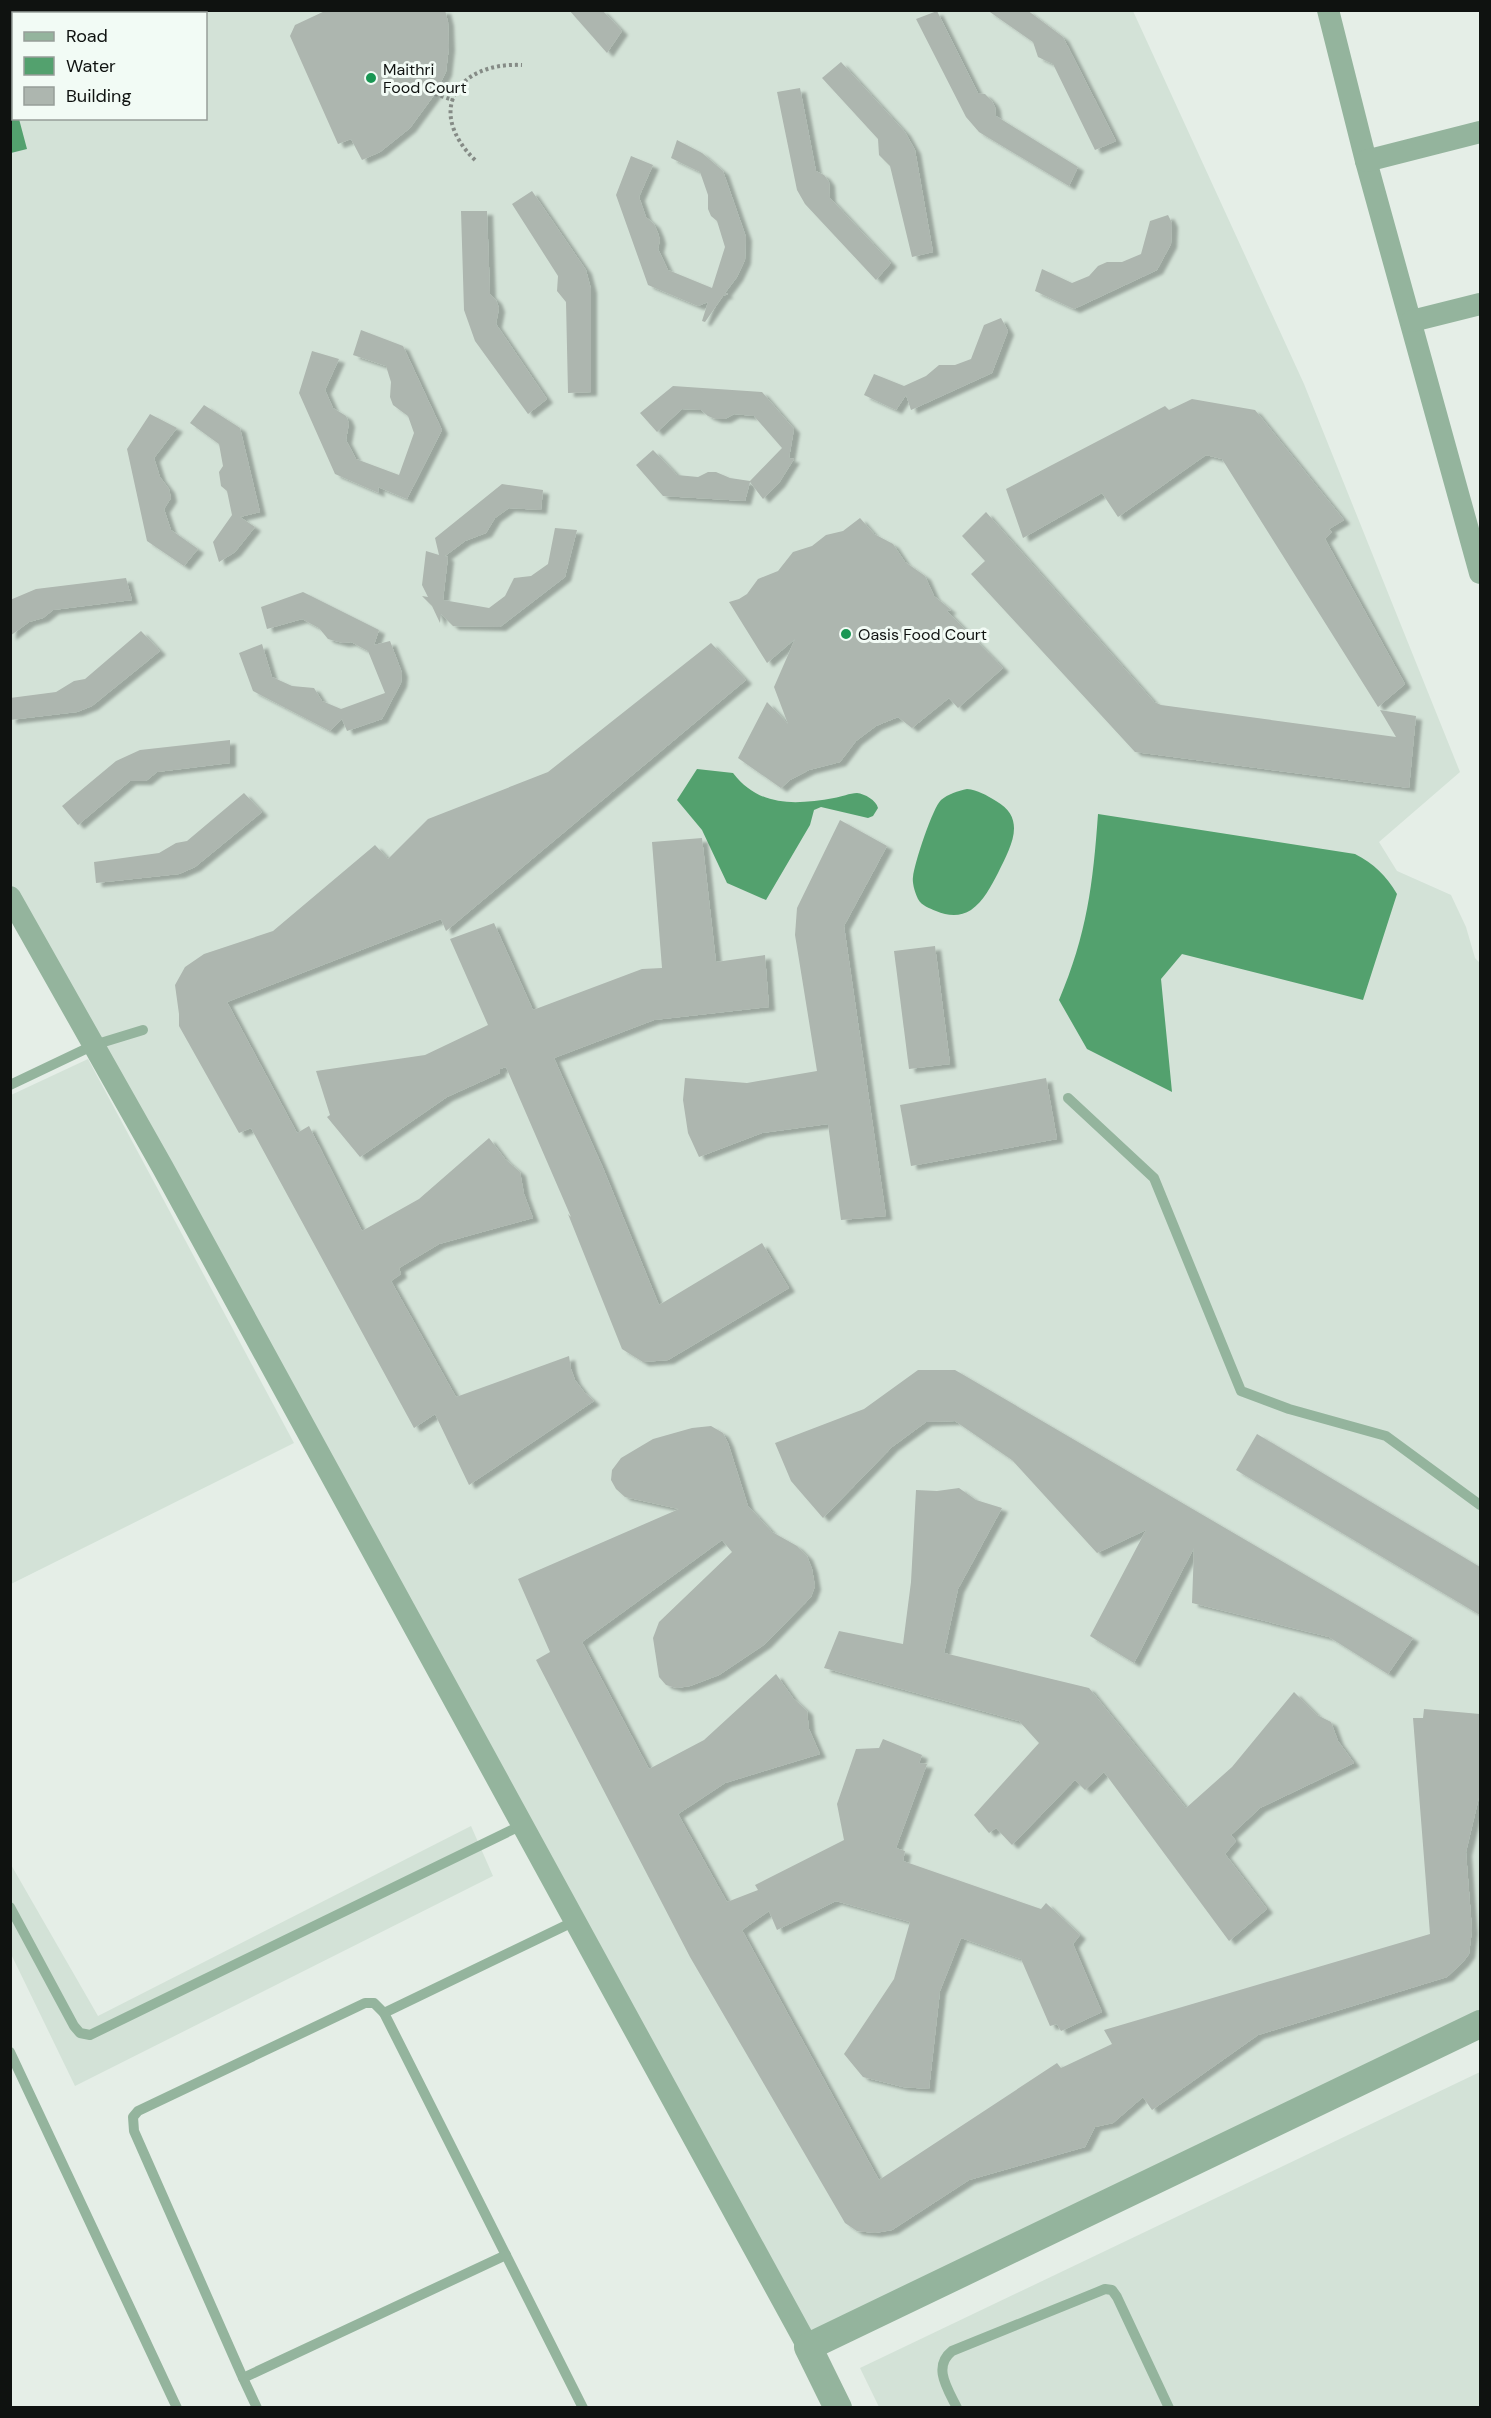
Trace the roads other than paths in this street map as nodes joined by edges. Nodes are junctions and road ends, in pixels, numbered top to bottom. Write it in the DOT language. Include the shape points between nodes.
graph roads {
  1 [pos="1328,10"];
  2 [pos="1480,132"];
  3 [pos="1366,161"];
  4 [pos="1480,304"];
  5 [pos="1412,321"];
  6 [pos="1480,567"];
  7 [pos="10,897"];
  8 [pos="142,1030"];
  9 [pos="94,1045"];
  10 [pos="10,1084"];
  11 [pos="1068,1098"];
  12 [pos="1480,1505"];
  13 [pos="522,1825"];
  14 [pos="10,1907"];
  15 [pos="575,1921"];
  16 [pos="384,2013"];
  17 [pos="1480,2024"];
  18 [pos="10,2052"];
  19 [pos="506,2255"];
  20 [pos="808,2347"];
  21 [pos="243,2378"];
  22 [pos="177,2408"];
  23 [pos="257,2408"];
  24 [pos="583,2408"];
  25 [pos="838,2408"];
  26 [pos="957,2408"];
  27 [pos="1169,2408"];
  1 -- 3 [label="street"];
  2 -- 3 [label="street"];
  3 -- 5 [label="street"];
  4 -- 5 [label="street"];
  5 -- 6 [label="street"];
  7 -- 9 [label="street"];
  8 -- 9 [label="lane"];
  9 -- 10 [label="lane"];
  9 -- 13 [label="street"];
  11 -- 12 [label="lane" via="1154,1178 1241,1391 1289,1410 1386,1436"];
  13 -- 14 [label="lane" via="90,2035 80,2033 74,2026"];
  13 -- 15 [label="street"];
  15 -- 16 [label="lane"];
  15 -- 20 [label="street"];
  16 -- 19 [label="lane"];
  16 -- 21 [label="lane" via="374,2003 365,2003 138,2111 134,2117 134,2131"];
  17 -- 20 [label="street"];
  18 -- 22 [label="lane"];
  19 -- 21 [label="lane"];
  19 -- 24 [label="lane"];
  20 -- 25 [label="street"];
  21 -- 23 [label="lane"];
  26 -- 27 [label="lane" via="942,2375 945,2357 952,2351 1105,2289 1112,2290 1117,2297"];
}
